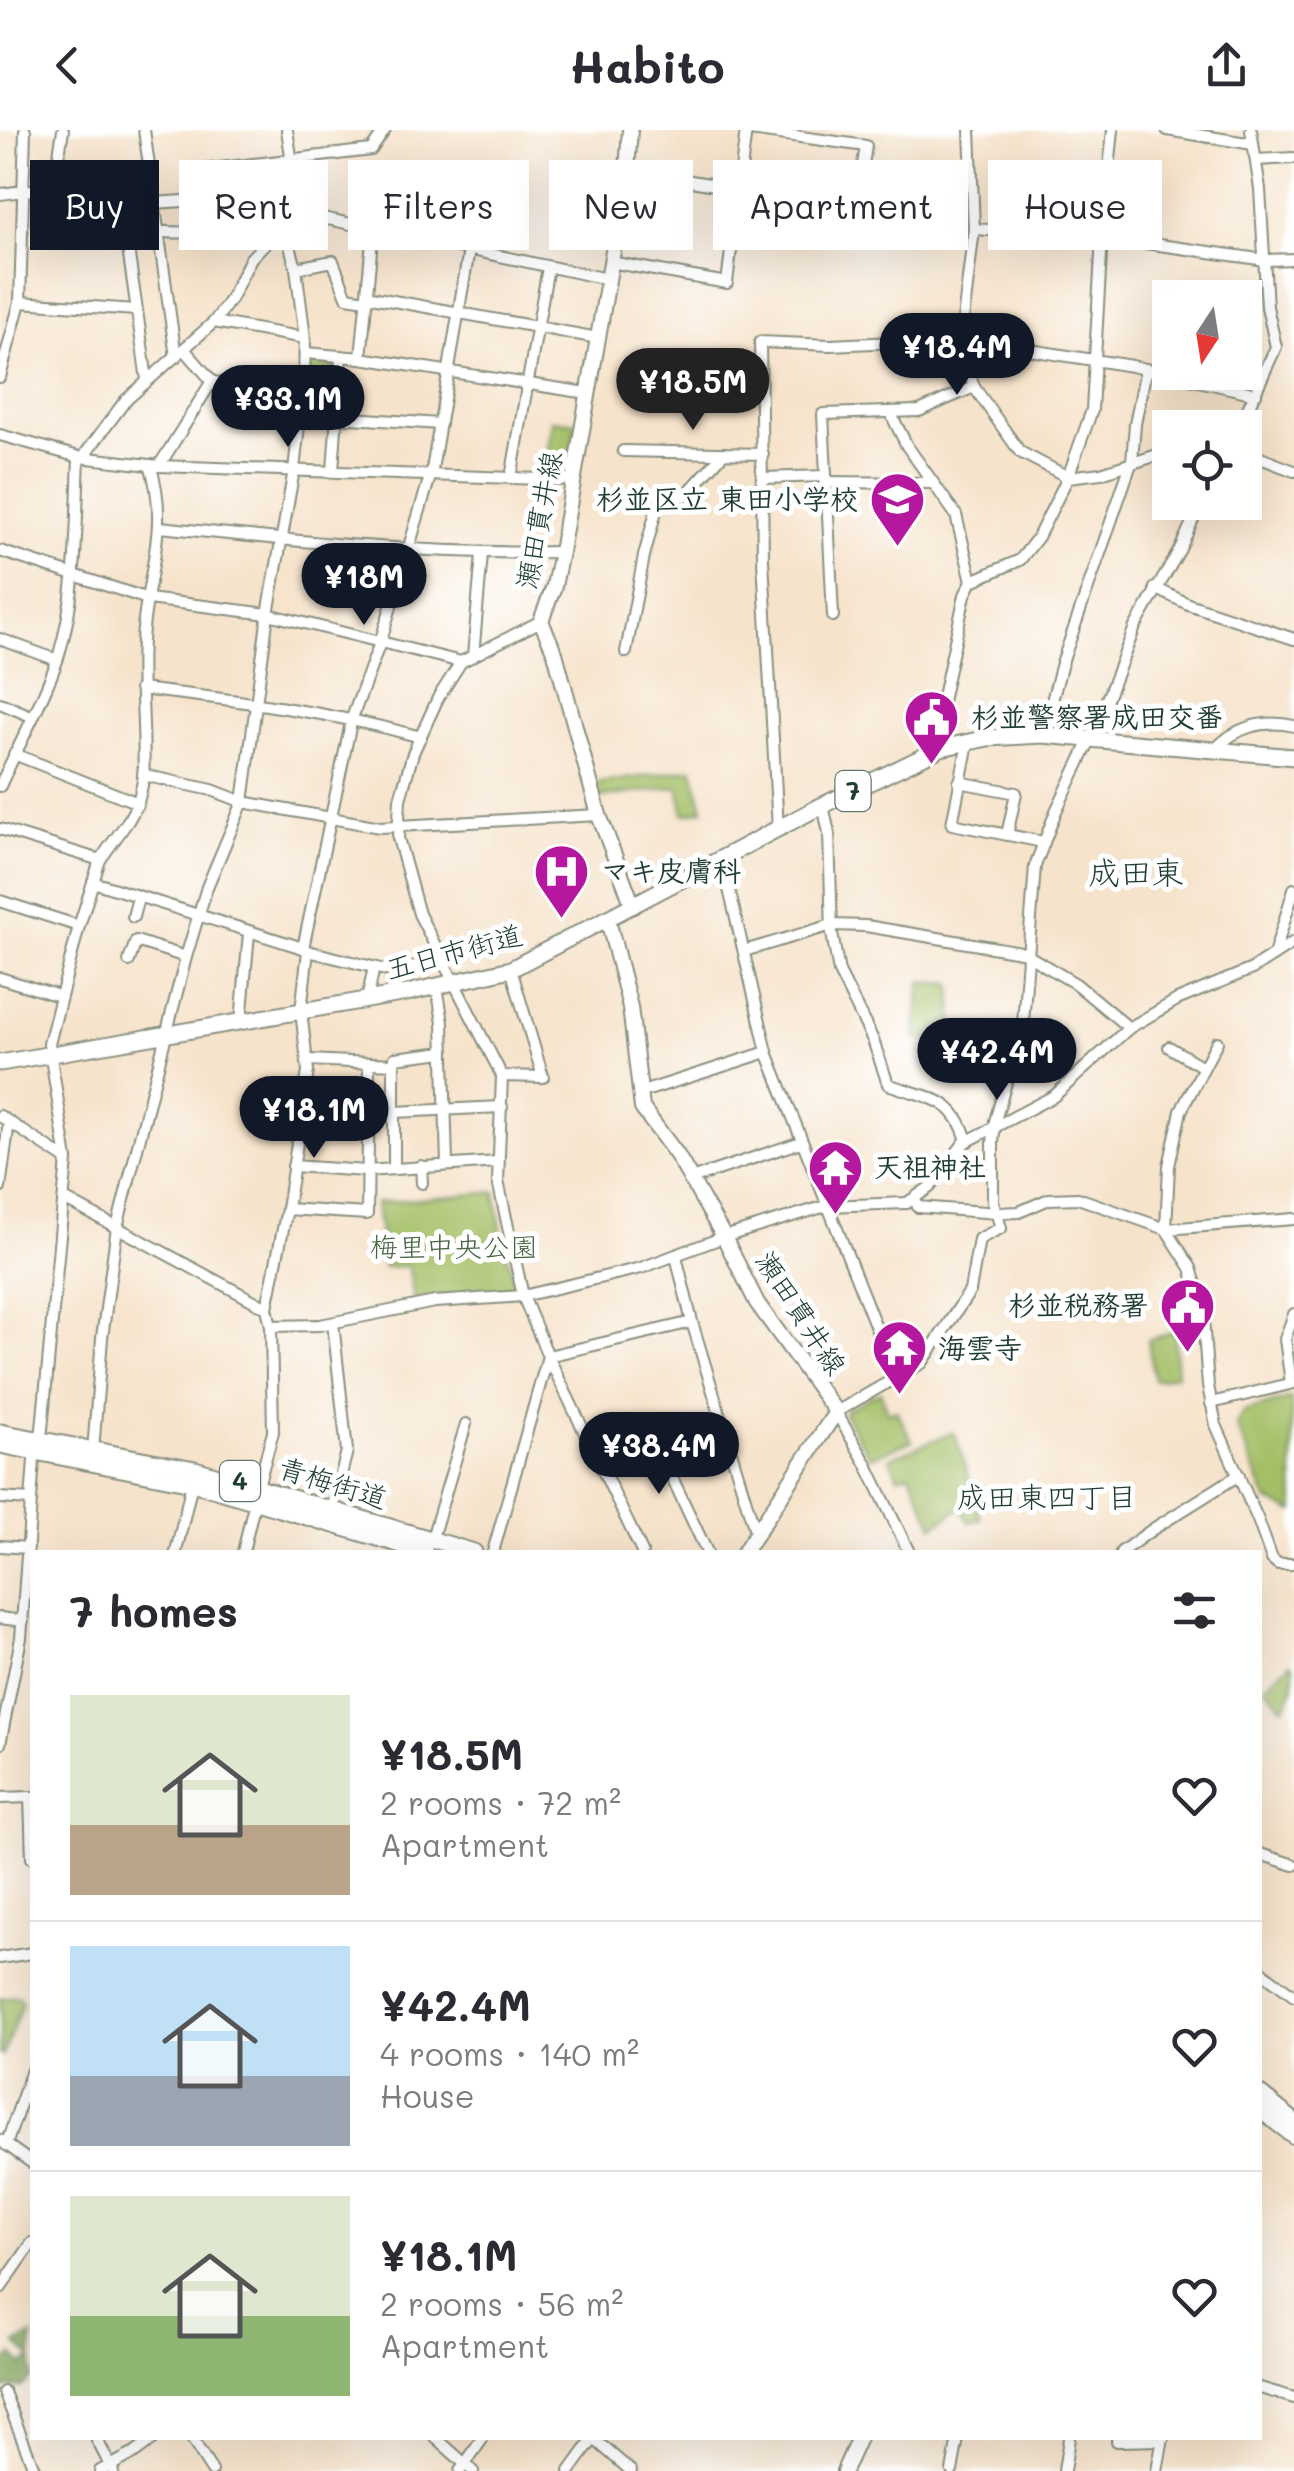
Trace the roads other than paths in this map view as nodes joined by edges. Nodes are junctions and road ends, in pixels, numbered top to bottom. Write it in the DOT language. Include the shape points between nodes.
graph roads {
  1 [pos="24,130"];
  2 [pos="63,130"];
  3 [pos="144,130"];
  4 [pos="288,130"];
  5 [pos="385,130"];
  6 [pos="630,130"];
  7 [pos="748,130"];
  8 [pos="970,130"];
  9 [pos="1113,130"];
  10 [pos="1167,130"];
  11 [pos="1251,130"];
  12 [pos="834,136"];
  13 [pos="1253,144"];
  14 [pos="1294,158"];
  15 [pos="58,160"];
  16 [pos="148,160"];
  17 [pos="292,160"];
  18 [pos="299,160"];
  19 [pos="628,160"];
  20 [pos="743,160"];
  21 [pos="864,160"];
  22 [pos="1110,160"];
  23 [pos="1256,160"];
  24 [pos="22,190"];
  25 [pos="30,190"];
  26 [pos="0,194"];
  27 [pos="974,229"];
  28 [pos="988,230"];
  29 [pos="159,238"];
  30 [pos="1162,245"];
  31 [pos="128,250"];
  32 [pos="259,250"];
  33 [pos="291,250"];
  34 [pos="370,250"];
  35 [pos="469,250"];
  36 [pos="612,250"];
  37 [pos="731,250"];
  38 [pos="1101,250"];
  39 [pos="1294,259"];
  40 [pos="1266,260"];
  41 [pos="610,262"];
  42 [pos="548,266"];
  43 [pos="296,268"];
  44 [pos="607,279"];
  45 [pos="366,298"];
  46 [pos="20,302"];
  47 [pos="136,310"];
  48 [pos="457,312"];
  49 [pos="214,322"];
  50 [pos="538,327"];
  51 [pos="305,338"];
  52 [pos="598,338"];
  53 [pos="960,339"];
  54 [pos="306,353"];
  55 [pos="181,354"];
  56 [pos="342,356"];
  57 [pos="361,358"];
  58 [pos="1096,360"];
  59 [pos="1146,369"];
  60 [pos="447,373"];
  61 [pos="0,377"];
  62 [pos="146,380"];
  63 [pos="304,380"];
  64 [pos="212,382"];
  65 [pos="528,385"];
  66 [pos="974,388"];
  67 [pos="588,393"];
  68 [pos="1256,394"];
  69 [pos="1248,410"];
  70 [pos="890,414"];
  71 [pos="337,416"];
  72 [pos="440,424"];
  73 [pos="0,435"];
  74 [pos="623,451"];
  75 [pos="724,454"];
  76 [pos="762,454"];
  77 [pos="81,457"];
  78 [pos="1152,458"];
  79 [pos="1262,459"];
  80 [pos="1132,461"];
  81 [pos="155,465"];
  82 [pos="294,470"];
  83 [pos="333,471"];
  84 [pos="1294,472"];
  85 [pos="429,475"];
  86 [pos="1068,477"];
  87 [pos="511,478"];
  88 [pos="763,478"];
  89 [pos="825,479"];
  90 [pos="572,480"];
  91 [pos="932,483"];
  92 [pos="1194,520"];
  93 [pos="160,527"];
  94 [pos="282,540"];
  95 [pos="0,550"];
  96 [pos="407,550"];
  97 [pos="561,552"];
  98 [pos="482,554"];
  99 [pos="74,573"];
  100 [pos="972,581"];
  101 [pos="1155,588"];
  102 [pos="148,599"];
  103 [pos="268,614"];
  104 [pos="834,616"];
  105 [pos="541,620"];
  106 [pos="0,638"];
  107 [pos="381,640"];
  108 [pos="1294,640"];
  109 [pos="626,652"];
  110 [pos="473,656"];
  111 [pos="57,660"];
  112 [pos="462,662"];
  113 [pos="140,689"];
  114 [pos="257,702"];
  115 [pos="0,703"];
  116 [pos="31,716"];
  117 [pos="352,718"];
  118 [pos="1294,726"];
  119 [pos="1044,735"];
  120 [pos="421,737"];
  121 [pos="1090,738"];
  122 [pos="968,743"];
  123 [pos="941,748"];
  124 [pos="1214,752"];
  125 [pos="14,754"];
  126 [pos="1294,757"];
  127 [pos="4,767"];
  128 [pos="143,774"];
  129 [pos="960,782"];
  130 [pos="0,786"];
  131 [pos="138,802"];
  132 [pos="243,802"];
  133 [pos="823,805"];
  134 [pos="599,815"];
  135 [pos="330,818"];
  136 [pos="398,827"];
  137 [pos="0,829"];
  138 [pos="778,829"];
  139 [pos="1007,835"];
  140 [pos="1043,842"];
  141 [pos="100,860"];
  142 [pos="720,862"];
  143 [pos="93,882"];
  144 [pos="1294,889"];
  145 [pos="138,898"];
  146 [pos="0,902"];
  147 [pos="633,906"];
  148 [pos="133,917"];
  149 [pos="199,917"];
  150 [pos="608,920"];
  151 [pos="832,925"];
  152 [pos="78,926"];
  153 [pos="249,932"];
  154 [pos="1294,942"];
  155 [pos="306,950"];
  156 [pos="744,951"];
  157 [pos="129,953"];
  158 [pos="1027,954"];
  159 [pos="1274,955"];
  160 [pos="186,957"];
  161 [pos="446,963"];
  162 [pos="374,967"];
  163 [pos="511,969"];
  164 [pos="0,978"];
  165 [pos="456,982"];
  166 [pos="436,986"];
  167 [pos="59,996"];
  168 [pos="366,1000"];
  169 [pos="301,1011"];
  170 [pos="242,1022"];
  171 [pos="1129,1028"];
  172 [pos="169,1034"];
  173 [pos="1217,1042"];
  174 [pos="1169,1047"];
  175 [pos="444,1052"];
  176 [pos="767,1052"];
  177 [pos="49,1054"];
  178 [pos="307,1060"];
  179 [pos="0,1063"];
  180 [pos="394,1064"];
  181 [pos="369,1066"];
  182 [pos="1203,1067"];
  183 [pos="502,1076"];
  184 [pos="639,1093"];
  185 [pos="502,1107"];
  186 [pos="445,1110"];
  187 [pos="394,1112"];
  188 [pos="4,1119"];
  189 [pos="994,1126"];
  190 [pos="968,1141"];
  191 [pos="801,1142"];
  192 [pos="66,1160"];
  193 [pos="498,1162"];
  194 [pos="447,1165"];
  195 [pos="293,1166"];
  196 [pos="421,1166"];
  197 [pos="394,1168"];
  198 [pos="366,1171"];
  199 [pos="691,1180"];
  200 [pos="422,1183"];
  201 [pos="0,1188"];
  202 [pos="64,1198"];
  203 [pos="915,1199"];
  204 [pos="826,1206"];
  205 [pos="287,1208"];
  206 [pos="998,1213"];
  207 [pos="1294,1218"];
  208 [pos="117,1227"];
  209 [pos="1166,1229"];
  210 [pos="724,1236"];
  211 [pos="676,1256"];
  212 [pos="523,1296"];
  213 [pos="267,1308"];
  214 [pos="1294,1314"];
  215 [pos="692,1322"];
  216 [pos="333,1323"];
  217 [pos="271,1326"];
  218 [pos="548,1356"];
  219 [pos="896,1378"];
  220 [pos="1292,1383"];
  221 [pos="1211,1403"];
  222 [pos="836,1412"];
  223 [pos="466,1424"];
  224 [pos="0,1432"];
  225 [pos="0,1445"];
  226 [pos="37,1446"];
  227 [pos="92,1450"];
  228 [pos="602,1465"];
  229 [pos="1238,1474"];
  230 [pos="192,1483"];
  231 [pos="257,1493"];
  232 [pos="0,1498"];
  233 [pos="31,1500"];
  234 [pos="332,1510"];
  235 [pos="756,1534"];
  236 [pos="398,1541"];
  237 [pos="429,1545"];
  238 [pos="0,1546"];
  239 [pos="28,1548"];
  240 [pos="176,1550"];
  241 [pos="243,1550"];
  242 [pos="461,1550"];
  243 [pos="493,1550"];
  244 [pos="641,1550"];
  245 [pos="706,1550"];
  246 [pos="745,1550"];
  247 [pos="908,1550"];
  248 [pos="1124,1550"];
  249 [pos="1294,1564"];
  250 [pos="0,1618"];
  251 [pos="22,1620"];
  252 [pos="0,1744"];
  253 [pos="30,1797"];
  254 [pos="0,1798"];
  255 [pos="1262,1855"];
  256 [pos="1294,1865"];
  257 [pos="30,1953"];
  258 [pos="0,1958"];
  259 [pos="1262,1972"];
  260 [pos="1294,1996"];
  261 [pos="30,2075"];
  262 [pos="1262,2096"];
  263 [pos="1262,2112"];
  264 [pos="1294,2121"];
  265 [pos="1294,2136"];
  266 [pos="3,2142"];
  267 [pos="30,2162"];
  268 [pos="30,2247"];
  269 [pos="0,2289"];
  270 [pos="1262,2389"];
  271 [pos="4,2392"];
  272 [pos="1294,2398"];
  273 [pos="97,2440"];
  274 [pos="151,2440"];
  275 [pos="192,2440"];
  276 [pos="438,2440"];
  277 [pos="482,2440"];
  278 [pos="593,2440"];
  279 [pos="596,2440"];
  280 [pos="858,2440"];
  281 [pos="958,2440"];
  282 [pos="1069,2440"];
  283 [pos="1140,2440"];
  284 [pos="1162,2440"];
  285 [pos="1117,2441"];
  286 [pos="466,2469"];
  287 [pos="108,2470"];
  288 [pos="35,2471"];
  289 [pos="212,2471"];
  290 [pos="570,2471"];
  291 [pos="631,2471"];
  292 [pos="844,2471"];
  293 [pos="952,2471"];
  294 [pos="1064,2471"];
  295 [pos="1157,2471"];
  1 -- 24 [label="street"];
  2 -- 15 [label="street"];
  3 -- 16 [label="street"];
  4 -- 17 [label="street"];
  5 -- 18 [label="street" via="370,150"];
  6 -- 19 [label="main road, 瀬田貫井線"];
  7 -- 12 [label="street"];
  7 -- 20 [label="street"];
  8 -- 27 [label="street"];
  9 -- 22 [label="street"];
  10 -- 13 [label="street"];
  11 -- 13 [label="street"];
  12 -- 21 [label="street" via="866,146"];
  13 -- 23 [label="street"];
  14 -- 23 [label="street"];
  23 -- 40 [label="street"];
  24 -- 25 [label="street"];
  24 -- 26 [label="street"];
  24 -- 46 [label="street"];
  27 -- 28 [label="street"];
  27 -- 53 [label="street"];
  29 -- 55 [label="street"];
  30 -- 40 [label="street"];
  31 -- 47 [label="street"];
  32 -- 49 [label="street"];
  33 -- 43 [label="street"];
  34 -- 45 [label="street"];
  35 -- 42 [label="street"];
  35 -- 48 [label="street"];
  36 -- 41 [label="main road, 瀬田貫井線"];
  37 -- 41 [label="street" via="727,284"];
  38 -- 58 [label="street"];
  39 -- 40 [label="street"];
  40 -- 68 [label="street" via="1276,348"];
  41 -- 44 [label="main road, 瀬田貫井線"];
  42 -- 44 [label="street"];
  42 -- 50 [label="street"];
  43 -- 45 [label="street" via="334,261 346,297"];
  43 -- 51 [label="street"];
  44 -- 52 [label="main road, 瀬田貫井線"];
  45 -- 48 [label="street"];
  45 -- 57 [label="street"];
  46 -- 47 [label="street"];
  46 -- 61 [label="street"];
  47 -- 62 [label="street"];
  48 -- 50 [label="street"];
  48 -- 60 [label="street"];
  49 -- 51 [label="street"];
  49 -- 55 [label="street"];
  50 -- 52 [label="street"];
  50 -- 65 [label="street"];
  51 -- 54 [label="street"];
  52 -- 67 [label="main road, 瀬田貫井線"];
  53 -- 58 [label="street"];
  53 -- 66 [label="street"];
  53 -- 76 [label="street" via="760,342"];
  54 -- 56 [label="street"];
  54 -- 63 [label="street"];
  55 -- 62 [label="street"];
  55 -- 64 [label="street"];
  56 -- 57 [label="street"];
  56 -- 71 [label="street"];
  57 -- 60 [label="street"];
  58 -- 59 [label="street"];
  58 -- 86 [label="street" via="1092,410"];
  59 -- 68 [label="street"];
  59 -- 80 [label="street"];
  60 -- 65 [label="street"];
  60 -- 72 [label="street"];
  62 -- 77 [label="street"];
  63 -- 64 [label="street" via="280,376 275,403"];
  63 -- 82 [label="street"];
  64 -- 81 [label="street"];
  65 -- 67 [label="street"];
  65 -- 87 [label="street"];
  66 -- 70 [label="street"];
  66 -- 86 [label="street" via="1020,452"];
  67 -- 90 [label="main road, 瀬田貫井線"];
  68 -- 69 [label="street"];
  70 -- 89 [label="street" via="822,414"];
  70 -- 91 [label="street"];
  71 -- 72 [label="street"];
  71 -- 83 [label="street"];
  72 -- 85 [label="street"];
  73 -- 77 [label="street"];
  74 -- 75 [label="street"];
  75 -- 76 [label="street"];
  75 -- 109 [label="street" via="684,496 660,496"];
  76 -- 88 [label="street"];
  77 -- 81 [label="street"];
  77 -- 99 [label="street"];
  78 -- 80 [label="street"];
  79 -- 84 [label="street"];
  80 -- 86 [label="street"];
  80 -- 119 [label="street"];
  81 -- 82 [label="street"];
  81 -- 93 [label="street"];
  82 -- 83 [label="street"];
  82 -- 94 [label="street"];
  83 -- 85 [label="street"];
  85 -- 87 [label="street"];
  85 -- 96 [label="street"];
  86 -- 100 [label="street" via="1020,560"];
  87 -- 90 [label="street"];
  88 -- 89 [label="street"];
  88 -- 138 [label="street"];
  89 -- 91 [label="street"];
  89 -- 104 [label="street"];
  90 -- 97 [label="main road, 瀬田貫井線"];
  91 -- 100 [label="street" via="956,516"];
  92 -- 101 [label="street"];
  93 -- 94 [label="street"];
  93 -- 102 [label="street"];
  94 -- 96 [label="street"];
  94 -- 103 [label="street"];
  95 -- 99 [label="street"];
  96 -- 98 [label="street"];
  96 -- 107 [label="street"];
  97 -- 98 [label="street"];
  97 -- 105 [label="main road, 瀬田貫井線"];
  98 -- 110 [label="street"];
  99 -- 102 [label="street"];
  99 -- 111 [label="street"];
  100 -- 123 [label="street" via="936,728"];
  101 -- 108 [label="street"];
  101 -- 121 [label="street"];
  102 -- 103 [label="street"];
  102 -- 113 [label="street"];
  103 -- 107 [label="street"];
  103 -- 114 [label="street"];
  105 -- 110 [label="street"];
  105 -- 134 [label="main road, 瀬田貫井線"];
  106 -- 111 [label="street"];
  107 -- 112 [label="street"];
  107 -- 117 [label="street"];
  110 -- 112 [label="street"];
  111 -- 116 [label="street"];
  112 -- 120 [label="street"];
  113 -- 114 [label="street"];
  113 -- 128 [label="street"];
  114 -- 117 [label="street"];
  114 -- 132 [label="street"];
  115 -- 116 [label="street"];
  116 -- 125 [label="street"];
  117 -- 120 [label="street"];
  117 -- 135 [label="street"];
  118 -- 124 [label="street" via="1239,730"];
  119 -- 121 [label="main road, 五日市街道 / 7"];
  119 -- 122 [label="main road, 五日市街道 / 7"];
  120 -- 136 [label="street" via="405,777"];
  121 -- 124 [label="main road, 五日市街道 / 7"];
  121 -- 140 [label="street"];
  122 -- 123 [label="main road, 五日市街道 / 7"];
  122 -- 129 [label="street"];
  123 -- 133 [label="main road, 五日市街道 / 7"];
  124 -- 126 [label="main road, 五日市街道 / 7"];
  125 -- 127 [label="street"];
  125 -- 131 [label="street"];
  127 -- 130 [label="street"];
  128 -- 131 [label="street"];
  128 -- 132 [label="street"];
  129 -- 139 [label="street" via="952,824"];
  129 -- 139 [label="street" via="1016,793"];
  131 -- 141 [label="street"];
  132 -- 135 [label="street"];
  132 -- 149 [label="street"];
  133 -- 138 [label="main road, 五日市街道 / 7"];
  133 -- 151 [label="street"];
  134 -- 136 [label="street"];
  134 -- 147 [label="main road, 瀬田貫井線"];
  135 -- 136 [label="street"];
  135 -- 155 [label="street"];
  136 -- 161 [label="street" via="414,900"];
  137 -- 141 [label="street"];
  138 -- 142 [label="main road, 五日市街道 / 7"];
  139 -- 140 [label="street"];
  140 -- 158 [label="street"];
  141 -- 143 [label="street"];
  142 -- 147 [label="main road, 五日市街道 / 7"];
  142 -- 156 [label="street"];
  143 -- 145 [label="street"];
  143 -- 152 [label="street"];
  144 -- 159 [label="street"];
  145 -- 148 [label="street"];
  145 -- 149 [label="street"];
  146 -- 152 [label="street"];
  147 -- 150 [label="main road, 五日市街道 / 7"];
  149 -- 153 [label="street"];
  149 -- 160 [label="street"];
  150 -- 163 [label="main road, 五日市街道 / 7"];
  150 -- 184 [label="main road, 瀬田貫井線" via="630,1008"];
  151 -- 156 [label="street"];
  151 -- 158 [label="street"];
  151 -- 190 [label="street" via="839,972 888,1084 948,1105"];
  152 -- 167 [label="street"];
  153 -- 155 [label="street"];
  153 -- 170 [label="street"];
  154 -- 159 [label="street"];
  155 -- 162 [label="street"];
  155 -- 169 [label="street"];
  156 -- 176 [label="street"];
  157 -- 160 [label="street" via="136,942"];
  158 -- 171 [label="street"];
  158 -- 189 [label="street" via="1023,1024"];
  159 -- 171 [label="street"];
  160 -- 172 [label="street"];
  161 -- 162 [label="street"];
  161 -- 165 [label="street"];
  162 -- 168 [label="street"];
  163 -- 165 [label="main road, 五日市街道 / 7"];
  163 -- 183 [label="street" via="543,1076"];
  164 -- 167 [label="street"];
  165 -- 166 [label="main road, 五日市街道 / 7"];
  165 -- 183 [label="street"];
  166 -- 168 [label="main road, 五日市街道 / 7"];
  166 -- 175 [label="street"];
  167 -- 177 [label="street"];
  168 -- 169 [label="main road, 五日市街道 / 7"];
  169 -- 170 [label="main road, 五日市街道 / 7"];
  169 -- 178 [label="street"];
  170 -- 172 [label="main road, 五日市街道 / 7"];
  171 -- 189 [label="street" via="1054,1096"];
  172 -- 177 [label="main road, 五日市街道 / 7"];
  172 -- 208 [label="street"];
  173 -- 182 [label="street"];
  174 -- 182 [label="street"];
  175 -- 180 [label="street" via="395,1058"];
  175 -- 186 [label="street"];
  176 -- 184 [label="street"];
  176 -- 191 [label="street"];
  177 -- 179 [label="main road, 五日市街道 / 7"];
  177 -- 192 [label="street"];
  178 -- 181 [label="street"];
  178 -- 195 [label="street"];
  180 -- 181 [label="street"];
  180 -- 187 [label="street"];
  181 -- 198 [label="street"];
  182 -- 209 [label="street" via="1174,1135"];
  183 -- 185 [label="street"];
  184 -- 199 [label="main road, 瀬田貫井線" via="642,1108"];
  185 -- 186 [label="street"];
  185 -- 193 [label="street"];
  186 -- 187 [label="street"];
  186 -- 194 [label="street"];
  187 -- 197 [label="street"];
  188 -- 192 [label="street"];
  188 -- 201 [label="street"];
  189 -- 190 [label="street"];
  189 -- 206 [label="street"];
  190 -- 203 [label="street"];
  191 -- 199 [label="street"];
  191 -- 204 [label="street"];
  192 -- 202 [label="street"];
  193 -- 194 [label="street"];
  193 -- 212 [label="street"];
  194 -- 196 [label="street"];
  195 -- 198 [label="street"];
  195 -- 205 [label="street"];
  196 -- 197 [label="street"];
  196 -- 200 [label="street"];
  197 -- 198 [label="street"];
  198 -- 205 [label="street" via="368,1214"];
  199 -- 210 [label="main road, 瀬田貫井線"];
  202 -- 208 [label="street"];
  202 -- 226 [label="street"];
  203 -- 204 [label="street"];
  203 -- 206 [label="street" via="918,1208"];
  204 -- 210 [label="street"];
  204 -- 219 [label="street"];
  205 -- 213 [label="street"];
  206 -- 209 [label="street" via="1078,1198"];
  206 -- 219 [label="street" via="1001,1228 978,1238 970,1291 922,1364"];
  207 -- 209 [label="street"];
  208 -- 213 [label="street"];
  208 -- 227 [label="street"];
  209 -- 221 [label="street" via="1190,1268 1202,1306"];
  210 -- 211 [label="street"];
  210 -- 222 [label="main road, 瀬田貫井線" via="757,1303"];
  211 -- 212 [label="street"];
  211 -- 215 [label="street"];
  212 -- 216 [label="street" via="435,1302"];
  212 -- 218 [label="street"];
  213 -- 217 [label="street"];
  214 -- 220 [label="street" via="1285,1339"];
  215 -- 218 [label="street"];
  215 -- 235 [label="street"];
  216 -- 217 [label="street"];
  216 -- 234 [label="street" via="347,1450"];
  217 -- 231 [label="street" via="273,1432"];
  218 -- 228 [label="street"];
  218 -- 243 [label="street"];
  219 -- 222 [label="street"];
  220 -- 221 [label="street"];
  221 -- 229 [label="street"];
  222 -- 235 [label="main road, 瀬田貫井線"];
  222 -- 247 [label="street"];
  223 -- 237 [label="street"];
  224 -- 226 [label="main road, 青梅街道 / 4"];
  225 -- 226 [label="main road, 青梅街道 / 4"];
  226 -- 227 [label="main road, 青梅街道 / 4"];
  226 -- 230 [label="main road, 青梅街道 / 4"];
  226 -- 233 [label="street"];
  227 -- 231 [label="main road, 青梅街道 / 4" via="195,1469"];
  228 -- 244 [label="street"];
  228 -- 245 [label="street" via="654,1439"];
  229 -- 248 [label="street"];
  229 -- 249 [label="street" via="1274,1563"];
  230 -- 231 [label="main road, 青梅街道 / 4"];
  230 -- 240 [label="street"];
  231 -- 234 [label="main road, 青梅街道 / 4"];
  231 -- 236 [label="main road, 青梅街道 / 4"];
  231 -- 241 [label="street"];
  232 -- 233 [label="street"];
  233 -- 239 [label="street"];
  234 -- 236 [label="main road, 青梅街道 / 4"];
  235 -- 246 [label="main road, 瀬田貫井線"];
  236 -- 237 [label="main road, 青梅街道 / 4"];
  237 -- 242 [label="main road, 青梅街道 / 4"];
  238 -- 239 [label="street"];
  239 -- 251 [label="street"];
  250 -- 251 [label="street"];
  251 -- 252 [label="street"];
  253 -- 254 [label="street"];
  255 -- 256 [label="street"];
  257 -- 258 [label="street"];
  259 -- 260 [label="street"];
  261 -- 266 [label="street"];
  262 -- 264 [label="main road"];
  263 -- 265 [label="main road"];
  266 -- 267 [label="street"];
  268 -- 269 [label="street"];
  270 -- 272 [label="street"];
  271 -- 288 [label="street"];
  273 -- 287 [label="street"];
  274 -- 287 [label="street"];
  275 -- 289 [label="street"];
  276 -- 286 [label="street"];
  277 -- 286 [label="street"];
  278 -- 290 [label="street"];
  279 -- 291 [label="street"];
  280 -- 292 [label="main road"];
  281 -- 293 [label="street"];
  282 -- 294 [label="street"];
  283 -- 285 [label="street"];
  284 -- 295 [label="street"];
}
